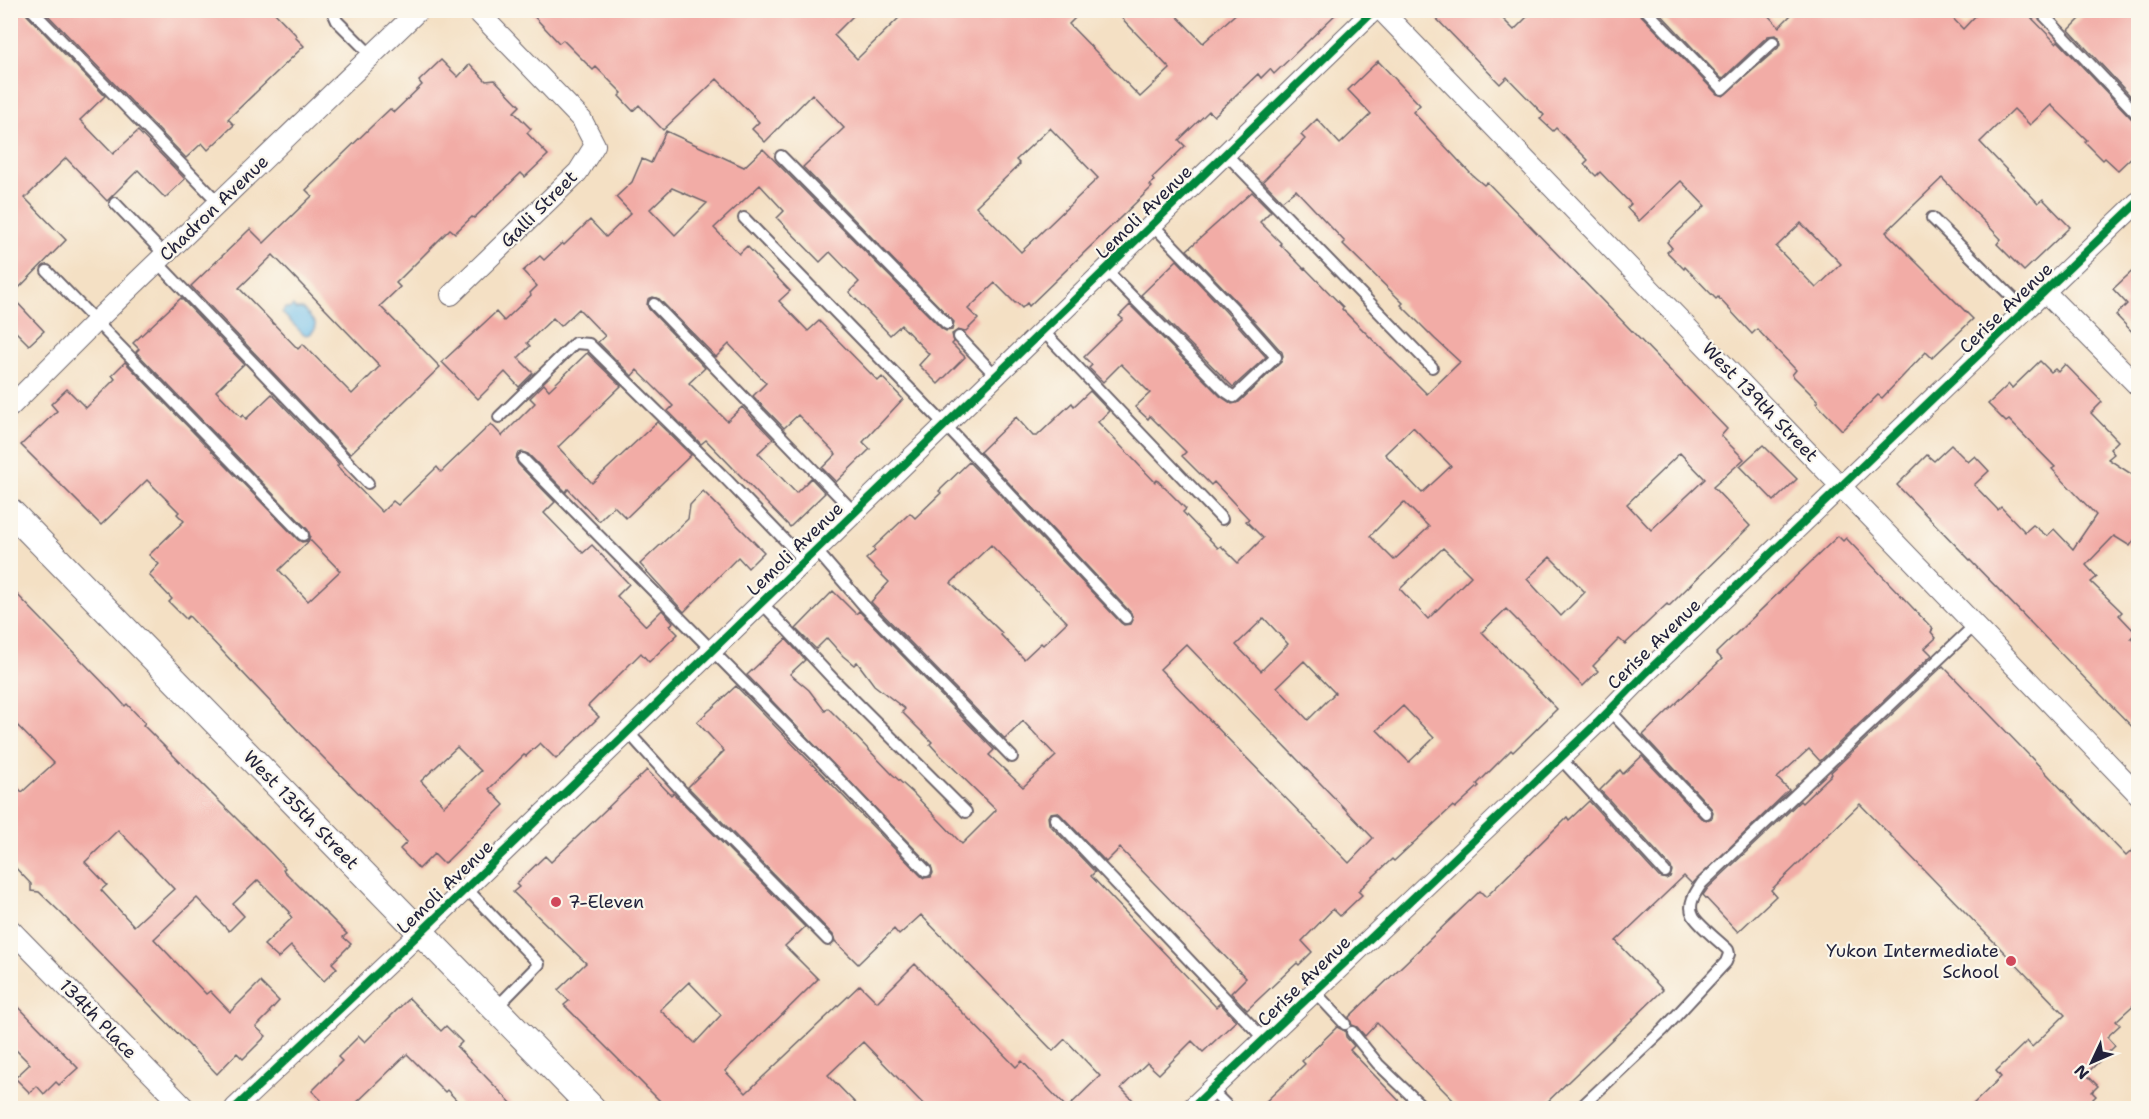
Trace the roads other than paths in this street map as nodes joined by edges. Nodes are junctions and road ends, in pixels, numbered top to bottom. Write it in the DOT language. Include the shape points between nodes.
graph roads {
  1 [pos="32,10"];
  2 [pos="332,10"];
  3 [pos="419,10"];
  4 [pos="476,10"];
  5 [pos="1374,10"];
  6 [pos="1381,10"];
  7 [pos="1647,10"];
  8 [pos="2039,10"];
  9 [pos="1773,42"];
  10 [pos="372,56"];
  11 [pos="2139,115"];
  12 [pos="1226,154"];
  13 [pos="782,156"];
  14 [pos="114,202"];
  15 [pos="2139,202"];
  16 [pos="219,203"];
  17 [pos="744,218"];
  18 [pos="1932,218"];
  19 [pos="1153,225"];
  20 [pos="161,258"];
  21 [pos="1106,270"];
  22 [pos="47,271"];
  23 [pos="2045,292"];
  24 [pos="451,295"];
  25 [pos="654,304"];
  26 [pos="2025,310"];
  27 [pos="97,320"];
  28 [pos="947,324"];
  29 [pos="1043,331"];
  30 [pos="959,337"];
  31 [pos="1432,367"];
  32 [pos="996,376"];
  33 [pos="2139,386"];
  34 [pos="10,407"];
  35 [pos="499,417"];
  36 [pos="945,425"];
  37 [pos="523,459"];
  38 [pos="368,483"];
  39 [pos="1841,486"];
  40 [pos="10,511"];
  41 [pos="855,513"];
  42 [pos="1222,519"];
  43 [pos="303,535"];
  44 [pos="810,555"];
  45 [pos="762,602"];
  46 [pos="1126,618"];
  47 [pos="1975,625"];
  48 [pos="712,651"];
  49 [pos="1609,710"];
  50 [pos="628,732"];
  51 [pos="1012,757"];
  52 [pos="1560,758"];
  53 [pos="2139,794"];
  54 [pos="966,812"];
  55 [pos="1706,813"];
  56 [pos="1055,819"];
  57 [pos="926,871"];
  58 [pos="1665,872"];
  59 [pos="466,888"];
  60 [pos="10,929"];
  61 [pos="420,933"];
  62 [pos="828,940"];
  63 [pos="1315,992"];
  64 [pos="495,1009"];
  65 [pos="1264,1039"];
  66 [pos="1211,1090"];
  67 [pos="184,1108"];
  68 [pos="235,1108"];
  69 [pos="592,1108"];
  70 [pos="1192,1108"];
  71 [pos="1229,1108"];
  72 [pos="1424,1108"];
  73 [pos="1580,1108"];
  1 -- 16 [label="lane"];
  2 -- 10 [label="lane" via="337,21"];
  3 -- 10 [label="street, Chadron Avenue"];
  4 -- 24 [label="street, Galli Street" via="582,120 595,145 578,172"];
  5 -- 12 [label="street, Lemoli Avenue"];
  6 -- 39 [label="street, West 139th Street"];
  7 -- 9 [label="lane" via="1722,89"];
  8 -- 11 [label="lane"];
  10 -- 16 [label="street, Chadron Avenue"];
  12 -- 19 [label="street, Lemoli Avenue"];
  12 -- 31 [label="lane"];
  13 -- 28 [label="lane"];
  14 -- 20 [label="lane"];
  15 -- 23 [label="street, Cerise Avenue"];
  16 -- 20 [label="street, Chadron Avenue"];
  17 -- 36 [label="lane"];
  18 -- 26 [label="lane"];
  19 -- 21 [label="street, Lemoli Avenue"];
  19 -- 21 [label="lane" via="1276,357 1234,397"];
  20 -- 27 [label="street, Chadron Avenue"];
  20 -- 38 [label="lane"];
  21 -- 29 [label="street, Lemoli Avenue"];
  22 -- 27 [label="lane"];
  23 -- 26 [label="street, Cerise Avenue"];
  23 -- 33 [label="street"];
  25 -- 41 [label="lane"];
  26 -- 39 [label="street, Cerise Avenue"];
  27 -- 34 [label="street, Chadron Avenue"];
  27 -- 43 [label="lane"];
  29 -- 32 [label="street, Lemoli Avenue"];
  29 -- 42 [label="lane"];
  30 -- 32 [label="lane"];
  32 -- 36 [label="street, Lemoli Avenue"];
  35 -- 44 [label="lane" via="575,343 589,344 726,479"];
  36 -- 41 [label="street, Lemoli Avenue"];
  36 -- 46 [label="lane"];
  37 -- 48 [label="lane"];
  39 -- 47 [label="street, West 139th Street"];
  39 -- 49 [label="street, Cerise Avenue"];
  40 -- 61 [label="street, West 135th Street"];
  41 -- 44 [label="street, Lemoli Avenue"];
  44 -- 45 [label="street, Lemoli Avenue"];
  44 -- 51 [label="lane"];
  45 -- 48 [label="street, Lemoli Avenue"];
  45 -- 54 [label="lane"];
  47 -- 53 [label="street, West 139th Street"];
  47 -- 73 [label="lane" via="1702,883 1691,903 1693,915 1728,950 1726,962 1663,1030"];
  48 -- 50 [label="street, Lemoli Avenue"];
  48 -- 57 [label="lane"];
  49 -- 52 [label="street, Cerise Avenue"];
  49 -- 55 [label="lane"];
  50 -- 59 [label="street, Lemoli Avenue"];
  50 -- 62 [label="lane"];
  52 -- 58 [label="lane"];
  52 -- 63 [label="street, Cerise Avenue"];
  56 -- 65 [label="lane"];
  59 -- 61 [label="street, Lemoli Avenue"];
  59 -- 64 [label="lane" via="539,964"];
  60 -- 67 [label="street, 134th Place"];
  61 -- 64 [label="street, West 135th Street"];
  61 -- 68 [label="street, Lemoli Avenue"];
  63 -- 65 [label="street, Cerise Avenue"];
  63 -- 72 [label="lane" via="1378,1064"];
  64 -- 69 [label="street, West 135th Street"];
  65 -- 66 [label="street, Cerise Avenue"];
  66 -- 70 [label="street, Cerise Avenue"];
  66 -- 71 [label="lane"];
}
